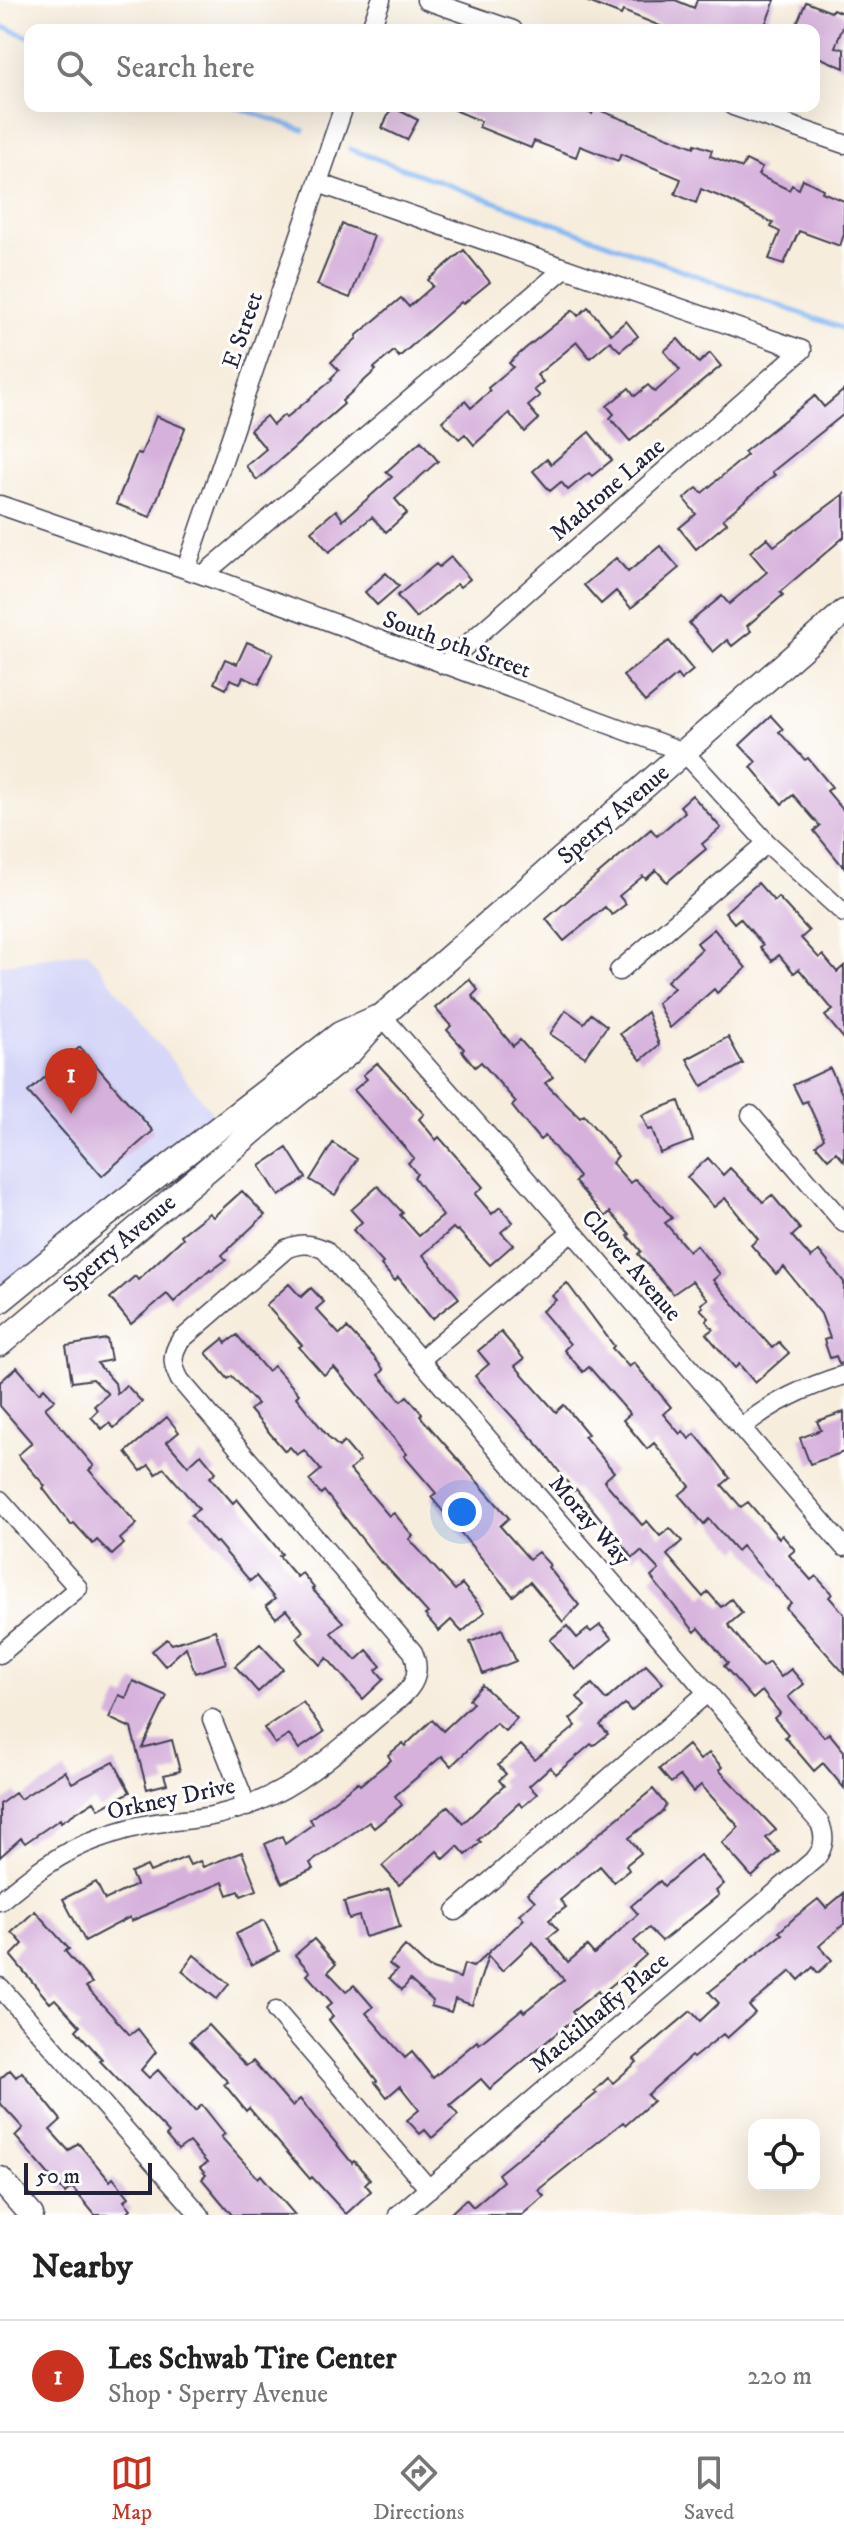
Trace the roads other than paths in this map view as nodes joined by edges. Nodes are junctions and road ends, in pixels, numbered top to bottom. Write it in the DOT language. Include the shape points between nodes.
graph roads {
  1 [pos="381,0"];
  2 [pos="426,0"];
  3 [pos="372,24"];
  4 [pos="496,24"];
  5 [pos="342,112"];
  6 [pos="751,112"];
  7 [pos="844,144"];
  8 [pos="318,183"];
  9 [pos="565,268"];
  10 [pos="0,505"];
  11 [pos="194,572"];
  12 [pos="844,612"];
  13 [pos="444,665"];
  14 [pos="684,752"];
  15 [pos="767,843"];
  16 [pos="844,913"];
  17 [pos="619,971"];
  18 [pos="382,1016"];
  19 [pos="751,1115"];
  20 [pos="844,1223"];
  21 [pos="572,1231"];
  22 [pos="0,1301"];
  23 [pos="0,1344"];
  24 [pos="420,1360"];
  25 [pos="844,1375"];
  26 [pos="741,1428"];
  27 [pos="0,1500"];
  28 [pos="844,1547"];
  29 [pos="0,1654"];
  30 [pos="417,1674"];
  31 [pos="708,1692"];
  32 [pos="212,1719"];
  33 [pos="247,1807"];
  34 [pos="824,1840"];
  35 [pos="0,1901"];
  36 [pos="456,1911"];
  37 [pos="0,1987"];
  38 [pos="276,2011"];
  39 [pos="0,2179"];
  40 [pos="429,2189"];
  41 [pos="31,2215"];
  42 [pos="200,2215"];
  43 [pos="398,2215"];
  1 -- 3 [label="street"];
  2 -- 4 [label="street"];
  5 -- 8 [label="street, E Street"];
  6 -- 7 [label="street"];
  8 -- 9 [label="street"];
  8 -- 11 [label="street, E Street"];
  9 -- 11 [label="street"];
  9 -- 13 [label="street, Madrone Lane" via="802,350"];
  10 -- 11 [label="street, South 9th Street"];
  11 -- 13 [label="street, South 9th Street"];
  12 -- 14 [label="main road, Sperry Avenue"];
  13 -- 14 [label="street, South 9th Street"];
  14 -- 15 [label="street, South 9th Street"];
  14 -- 18 [label="main road, Sperry Avenue"];
  15 -- 16 [label="street, South 9th Street"];
  15 -- 17 [label="street"];
  18 -- 21 [label="street, Clover Avenue"];
  18 -- 22 [label="main road, Sperry Avenue" via="340,1034"];
  18 -- 23 [label="main road, Sperry Avenue" via="350,1052"];
  19 -- 20 [label="street"];
  21 -- 24 [label="street"];
  21 -- 26 [label="street, Clover Avenue"];
  24 -- 30 [label="street, Moray Way" via="325,1250 307,1244 286,1249 180,1341 174,1369 413,1652"];
  24 -- 31 [label="street, Moray Way"];
  25 -- 26 [label="street" via="776,1403"];
  26 -- 28 [label="street, Clover Avenue"];
  27 -- 29 [label="street" via="78,1588"];
  30 -- 33 [label="street, Orkney Drive" via="413,1685 314,1771"];
  31 -- 34 [label="street, Moray Way" via="820,1823"];
  31 -- 36 [label="street"];
  32 -- 33 [label="street"];
  33 -- 35 [label="street, Orkney Drive" via="126,1829 94,1840 30,1875"];
  34 -- 40 [label="street, Mackilhaffy Place" via="816,1858"];
  37 -- 42 [label="street"];
  38 -- 40 [label="street"];
  39 -- 41 [label="main road"];
  40 -- 43 [label="street, Mackilhaffy Place"];
}
